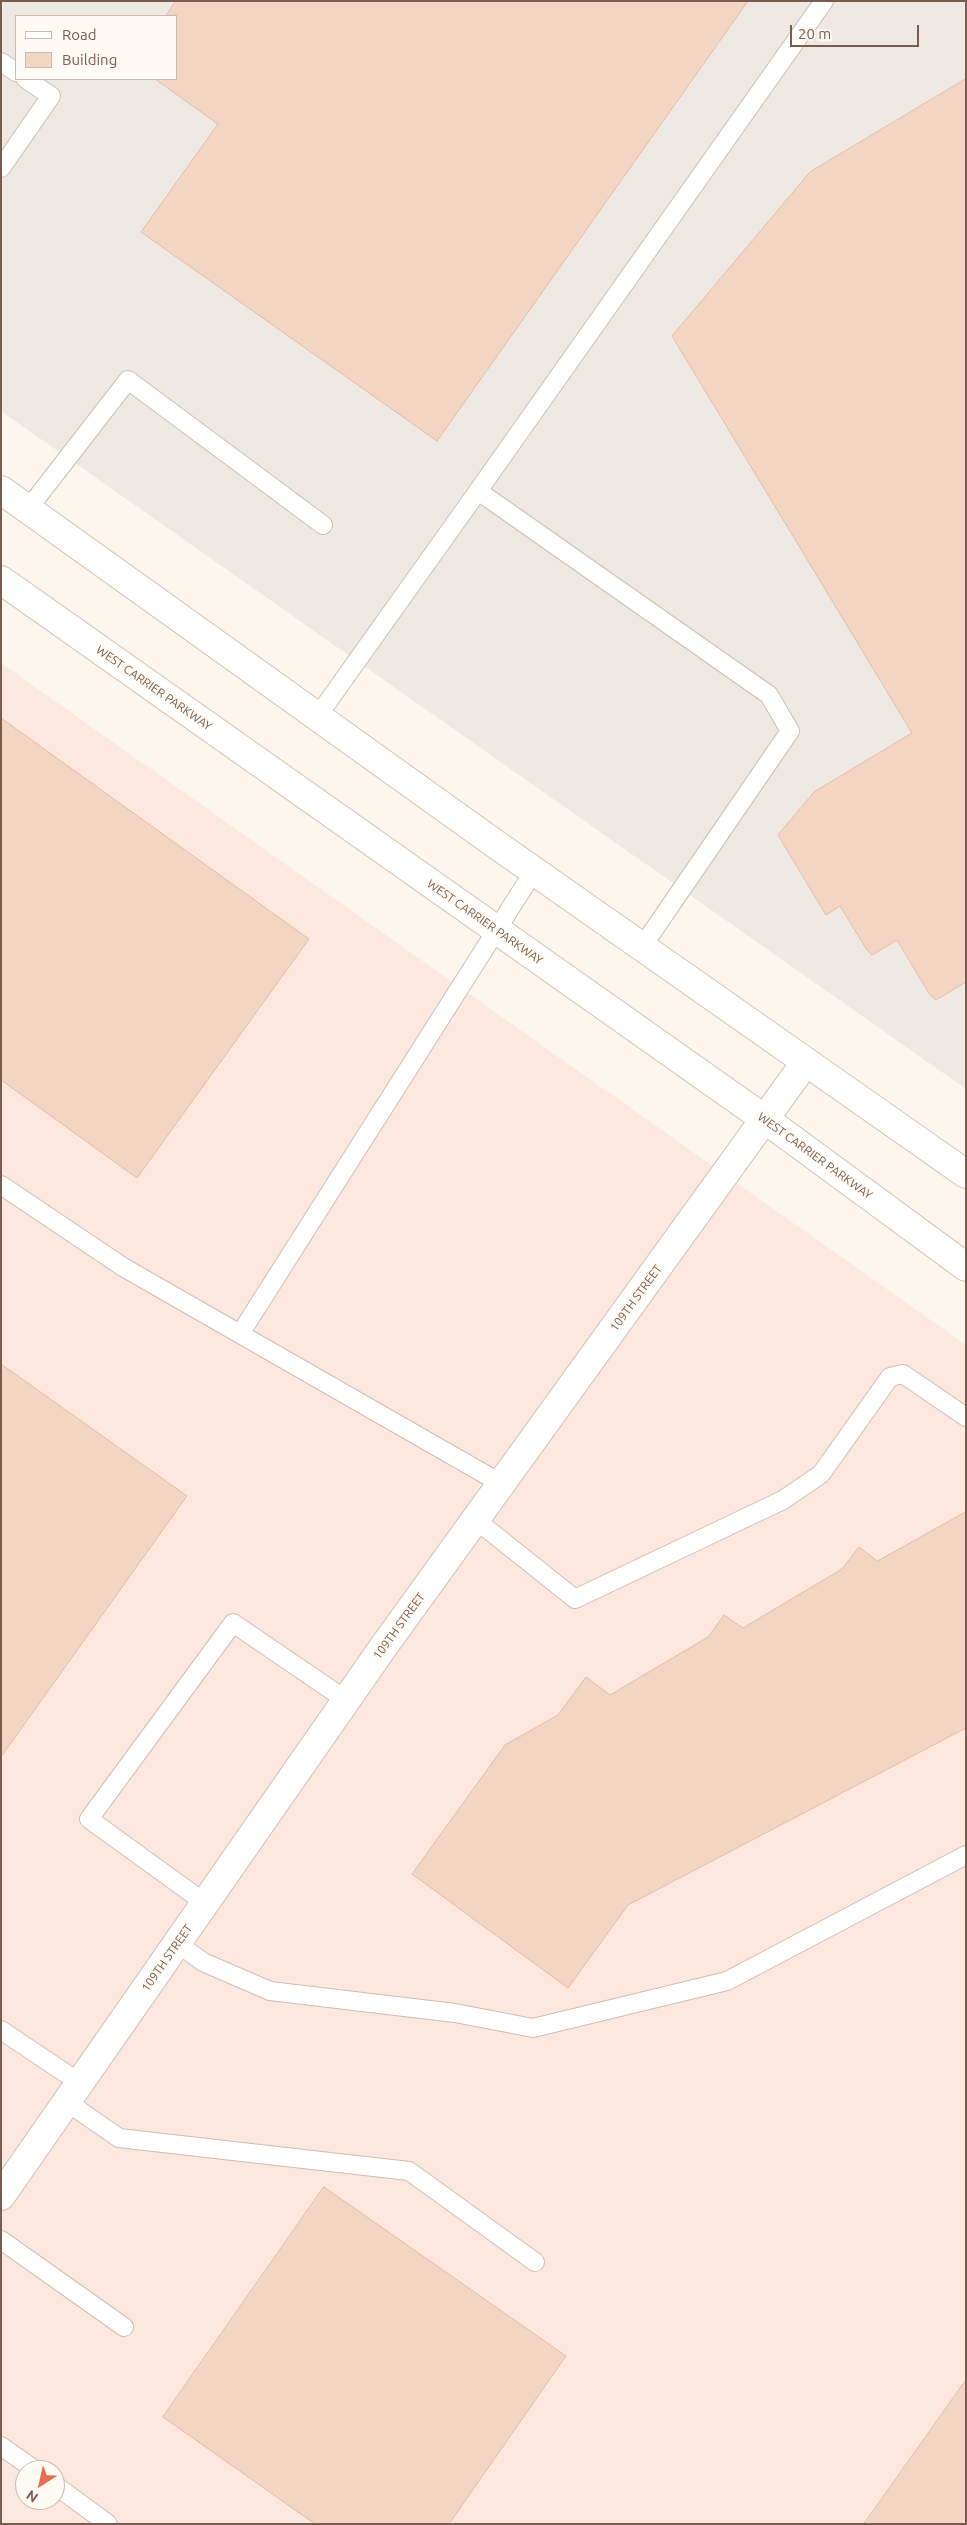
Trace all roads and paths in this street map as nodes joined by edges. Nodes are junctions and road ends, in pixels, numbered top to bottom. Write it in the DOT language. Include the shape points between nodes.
graph roads {
  1 [pos="824,1"];
  2 [pos="1,62"];
  3 [pos="15,71"];
  4 [pos="27,80"];
  5 [pos="1,168"];
  6 [pos="1,490"];
  7 [pos="478,491"];
  8 [pos="28,509"];
  9 [pos="323,525"];
  10 [pos="1,580"];
  11 [pos="318,717"];
  12 [pos="534,871"];
  13 [pos="496,930"];
  14 [pos="642,947"];
  15 [pos="805,1063"];
  16 [pos="766,1120"];
  17 [pos="966,1174"];
  18 [pos="1,1185"];
  19 [pos="966,1267"];
  20 [pos="240,1334"];
  21 [pos="966,1417"];
  22 [pos="502,1484"];
  23 [pos="476,1520"];
  24 [pos="346,1700"];
  25 [pos="966,1855"];
  26 [pos="205,1903"];
  27 [pos="177,1943"];
  28 [pos="1,2030"];
  29 [pos="73,2093"];
  30 [pos="1,2196"];
  31 [pos="1,2240"];
  32 [pos="535,2262"];
  33 [pos="124,2327"];
  34 [pos="1,2446"];
  35 [pos="21,2460"];
  36 [pos="65,2492"];
  37 [pos="108,2524"];
  1 -- 7 [label="lane"];
  2 -- 3 [label="lane"];
  4 -- 5 [label="lane" via="51,96"];
  6 -- 8 [label="main road"];
  7 -- 11 [label="lane"];
  7 -- 14 [label="lane" via="769,694 790,731"];
  8 -- 9 [label="lane" via="128,380"];
  8 -- 11 [label="main road"];
  10 -- 13 [label="main road, WEST CARRIER PARKWAY"];
  11 -- 12 [label="main road"];
  12 -- 13 [label="lane"];
  12 -- 14 [label="main road"];
  13 -- 16 [label="main road, WEST CARRIER PARKWAY"];
  13 -- 20 [label="lane"];
  14 -- 15 [label="main road"];
  15 -- 16 [label="main road, 109TH STREET"];
  15 -- 17 [label="main road"];
  16 -- 19 [label="main road, WEST CARRIER PARKWAY"];
  16 -- 22 [label="main road, 109TH STREET"];
  18 -- 20 [label="lane" via="123,1267"];
  20 -- 22 [label="lane"];
  21 -- 23 [label="lane" via="903,1374 890,1377 821,1474 783,1500 575,1599"];
  22 -- 23 [label="main road, 109TH STREET"];
  23 -- 24 [label="main road, 109TH STREET"];
  24 -- 26 [label="main road, 109TH STREET"];
  24 -- 26 [label="lane" via="233,1623 89,1819"];
  25 -- 27 [label="lane" via="727,1981 533,2028 454,2013 270,1991 203,1962"];
  26 -- 27 [label="main road, 109TH STREET"];
  27 -- 29 [label="main road, 109TH STREET"];
  28 -- 29 [label="lane"];
  29 -- 30 [label="main road, 109TH STREET"];
  29 -- 32 [label="lane" via="119,2138 409,2171"];
  31 -- 33 [label="lane"];
  34 -- 35 [label="lane"];
  36 -- 37 [label="lane"];
}
